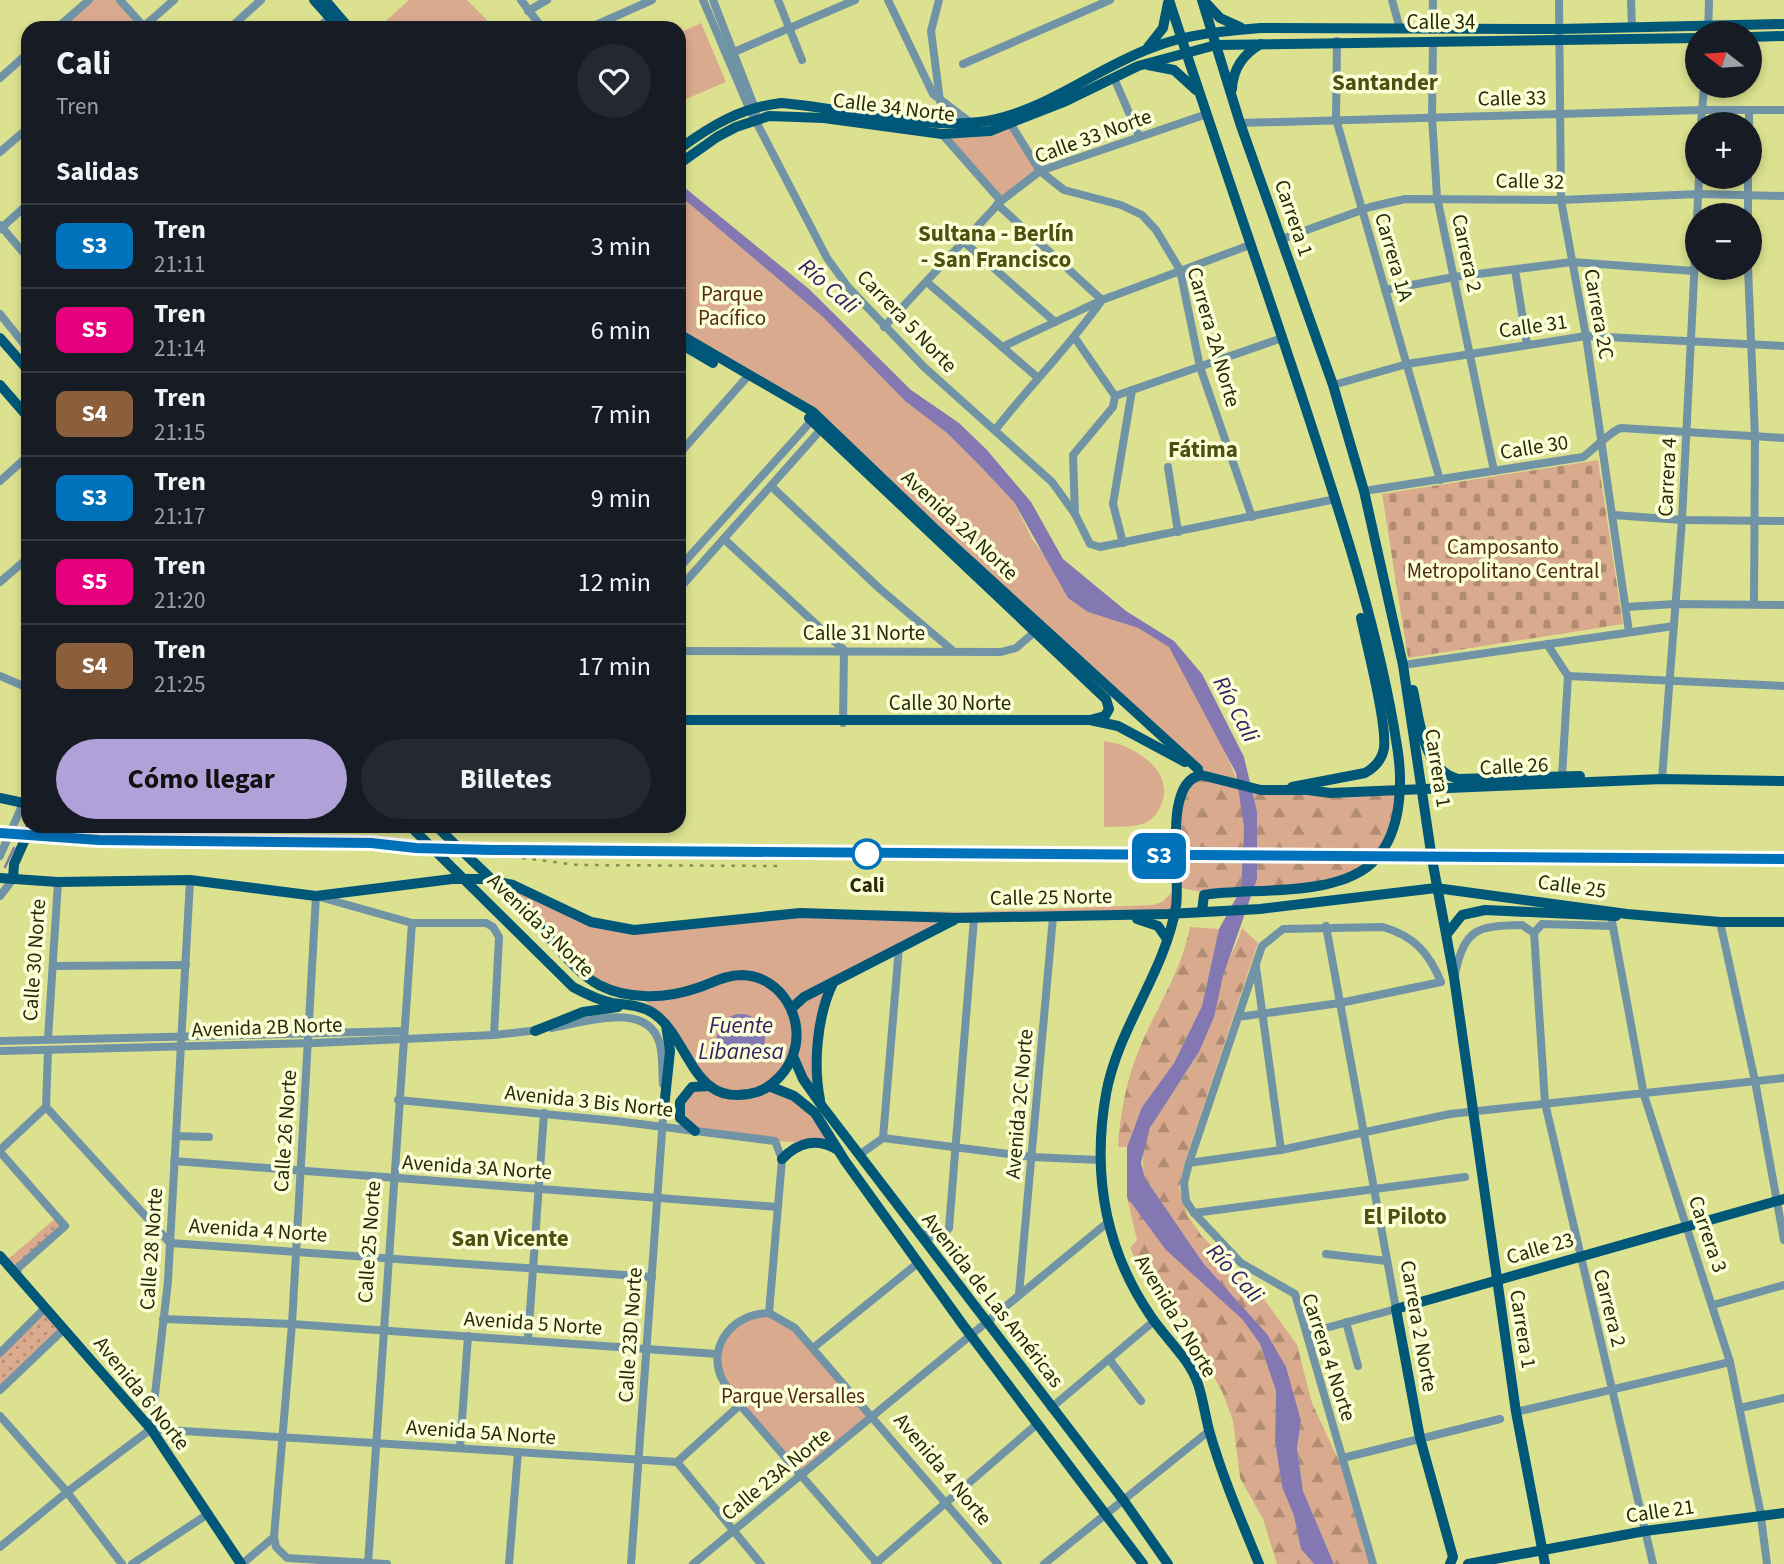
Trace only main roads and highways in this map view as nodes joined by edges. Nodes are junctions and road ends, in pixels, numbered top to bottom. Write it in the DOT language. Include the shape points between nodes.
graph roads {
  1 [pos="314,0"];
  2 [pos="325,0"];
  3 [pos="1169,0"];
  4 [pos="1203,0"];
  5 [pos="333,15"];
  6 [pos="336,21"];
  7 [pos="340,21"];
  8 [pos="1784,24"];
  9 [pos="1762,25"];
  10 [pos="1261,28"];
  11 [pos="1685,28"];
  12 [pos="1213,32"];
  13 [pos="1433,35"];
  14 [pos="1784,36"];
  15 [pos="1762,37"];
  16 [pos="1182,38"];
  17 [pos="1685,38"];
  18 [pos="1268,42"];
  19 [pos="1216,45"];
  20 [pos="1186,51"];
  21 [pos="1140,52"];
  22 [pos="1138,66"];
  23 [pos="1231,92"];
  24 [pos="1201,99"];
  25 [pos="916,125"];
  26 [pos="686,152"];
  27 [pos="686,154"];
  28 [pos="0,338"];
  29 [pos="686,339"];
  30 [pos="686,347"];
  31 [pos="21,362"];
  32 [pos="746,379"];
  33 [pos="0,384"];
  34 [pos="21,409"];
  35 [pos="1348,543"];
  36 [pos="1037,629"];
  37 [pos="1403,665"];
  38 [pos="686,720"];
  39 [pos="1090,720"];
  40 [pos="1203,772"];
  41 [pos="1662,779"];
  42 [pos="1784,780"];
  43 [pos="1280,790"];
  44 [pos="0,798"];
  45 [pos="21,799"];
  46 [pos="28,833"];
  47 [pos="417,833"];
  48 [pos="443,833"];
  49 [pos="0,877"];
  50 [pos="13,879"];
  51 [pos="1354,896"];
  52 [pos="1204,911"];
  53 [pos="1175,913"];
  54 [pos="1627,914"];
  55 [pos="1118,915"];
  56 [pos="957,918"];
  57 [pos="1784,922"];
  58 [pos="1447,934"];
  59 [pos="1167,939"];
  60 [pos="833,982"];
  61 [pos="631,1006"];
  62 [pos="792,1008"];
  63 [pos="666,1023"];
  64 [pos="535,1031"];
  65 [pos="793,1056"];
  66 [pos="769,1086"];
  67 [pos="711,1087"];
  68 [pos="822,1106"];
  69 [pos="664,1108"];
  70 [pos="695,1131"];
  71 [pos="839,1151"];
  72 [pos="782,1159"];
  73 [pos="1780,1200"];
  74 [pos="0,1256"];
  75 [pos="1496,1281"];
  76 [pos="1396,1309"];
  77 [pos="1784,1513"];
  78 [pos="1543,1550"];
  79 [pos="1451,1560"];
  80 [pos="242,1564"];
  81 [pos="1143,1564"];
  82 [pos="1168,1564"];
  83 [pos="1259,1564"];
  84 [pos="1466,1564"];
  85 [pos="1545,1564"];
  1 -- 5 [label="main road"];
  2 -- 5 [label="main road"];
  3 -- 16 [label="main road, Carrera 1"];
  3 -- 21 [label="main road" via="1163,28"];
  4 -- 10 [label="main road" via="1233,25"];
  4 -- 12 [label="main road, Carrera 1"];
  5 -- 6 [label="main road"];
  5 -- 7 [label="main road"];
  8 -- 9 [label="main road, Calle 34"];
  10 -- 12 [label="main road, Calle 34"];
  10 -- 13 [label="main road, Calle 34" via="1400,29"];
  11 -- 13 [label="main road, Calle 34"];
  12 -- 16 [label="main road, Calle 34"];
  12 -- 19 [label="main road, Carrera 1"];
  13 -- 17 [label="main road, Calle 34" via="1560,41"];
  13 -- 18 [label="main road, Calle 34"];
  14 -- 15 [label="main road"];
  16 -- 20 [label="main road, Carrera 1"];
  16 -- 21 [label="main road, Calle 34 Norte"];
  18 -- 19 [label="main road, Calle 34"];
  18 -- 23 [label="main road" via="1242,59"];
  19 -- 20 [label="main road, Calle 34"];
  19 -- 23 [label="main road, Carrera 1"];
  20 -- 22 [label="main road, Calle 34 Norte"];
  20 -- 24 [label="main road, Carrera 1"];
  21 -- 25 [label="main road, Calle 34 Norte" via="1063,93 1006,116"];
  22 -- 24 [label="main road" via="1174,70"];
  22 -- 25 [label="main road, Calle 34 Norte" via="1010,123 968,134 942,134"];
  23 -- 37 [label="main road, Carrera 1" via="1333,385 1364,491"];
  24 -- 35 [label="main road, Carrera 1"];
  25 -- 26 [label="main road, Calle 34 Norte" via="781,103 752,107 710,126"];
  25 -- 27 [label="main road, Calle 34 Norte" via="787,115 757,119"];
  28 -- 31 [label="main road"];
  29 -- 32 [label="main road, Avenida 2A Norte"];
  30 -- 32 [label="main road, Avenida 2A Norte"];
  32 -- 36 [label="main road, Avenida 2A Norte" via="814,418"];
  33 -- 34 [label="main road"];
  35 -- 43 [label="main road" via="1382,725 1383,753 1365,774"];
  35 -- 52 [label="main road, Carrera 1" via="1398,747 1397,817 1375,860 1365,869 1307,888 1210,894 1201,900"];
  36 -- 39 [label="main road, Avenida 2A Norte" via="1108,702 1105,716"];
  36 -- 40 [label="main road, Avenida 2A Norte"];
  37 -- 41 [label="main road" via="1431,757 1440,772 1458,779"];
  37 -- 58 [label="main road, Carrera 1"];
  38 -- 39 [label="main road, Calle 30 Norte"];
  39 -- 40 [label="main road, Calle 30 Norte" via="1118,726"];
  40 -- 43 [label="main road, Calle 26" via="1261,790"];
  40 -- 53 [label="main road, Avenida 2 Norte" via="1191,778 1180,795"];
  41 -- 42 [label="main road, Calle 26"];
  41 -- 43 [label="main road, Calle 26" via="1353,793"];
  44 -- 45 [label="main road"];
  46 -- 50 [label="main road" via="12,869"];
  47 -- 61 [label="main road, Avenida 3 Norte" via="573,987 590,997"];
  48 -- 62 [label="main road, Avenida 3 Norte" via="583,974 612,991 631,997 670,994 726,976 744,975 771,984"];
  49 -- 50 [label="main road"];
  50 -- 56 [label="main road, Calle 25 Norte" via="190,880 316,896 480,879 513,885 591,922 634,930 800,914"];
  51 -- 52 [label="main road, Calle 25 Norte" via="1260,909"];
  51 -- 54 [label="main road, Calle 25" via="1436,888"];
  52 -- 53 [label="main road, Calle 25 Norte"];
  53 -- 55 [label="main road, Calle 25 Norte"];
  53 -- 59 [label="main road, Avenida 2 Norte"];
  54 -- 57 [label="main road, Calle 25"];
  54 -- 58 [label="main road" via="1612,921 1485,910 1462,915"];
  55 -- 56 [label="main road, Calle 25 Norte"];
  55 -- 59 [label="main road" via="1154,924"];
  56 -- 60 [label="main road, Calle 25 Norte"];
  58 -- 75 [label="main road, Carrera 1"];
  59 -- 83 [label="main road, Avenida 2 Norte" via="1113,1070 1099,1160 1107,1223 1128,1279 1198,1383 1209,1431"];
  60 -- 62 [label="main road, Calle 25 Norte"];
  60 -- 68 [label="main road" via="824,1001 816,1080"];
  61 -- 63 [label="main road, Avenida 3 Norte" via="648,1010"];
  61 -- 64 [label="main road" via="583,1012"];
  62 -- 65 [label="main road" via="797,1029"];
  63 -- 67 [label="main road" via="689,1065"];
  63 -- 69 [label="main road" via="670,1051"];
  65 -- 66 [label="main road"];
  65 -- 68 [label="main road, Avenida de Las Américas"];
  66 -- 67 [label="main road" via="741,1094"];
  66 -- 71 [label="main road, Avenida de Las Américas" via="809,1107"];
  67 -- 70 [label="main road" via="696,1086 681,1098 680,1118"];
  68 -- 82 [label="main road, Avenida de Las Américas"];
  71 -- 72 [label="main road" via="828,1144 808,1143"];
  71 -- 81 [label="main road, Avenida de Las Américas"];
  73 -- 75 [label="main road, Calle 23"];
  74 -- 80 [label="main road, Avenida 6 Norte" via="152,1429"];
  75 -- 76 [label="main road, Calle 23"];
  75 -- 78 [label="main road, Carrera 1"];
  76 -- 79 [label="main road, Carrera 2 Norte" via="1420,1438"];
  77 -- 78 [label="main road, Calle 21"];
  78 -- 84 [label="main road, Calle 21"];
  78 -- 85 [label="main road, Carrera 1"];
  79 -- 84 [label="main road"];
}
